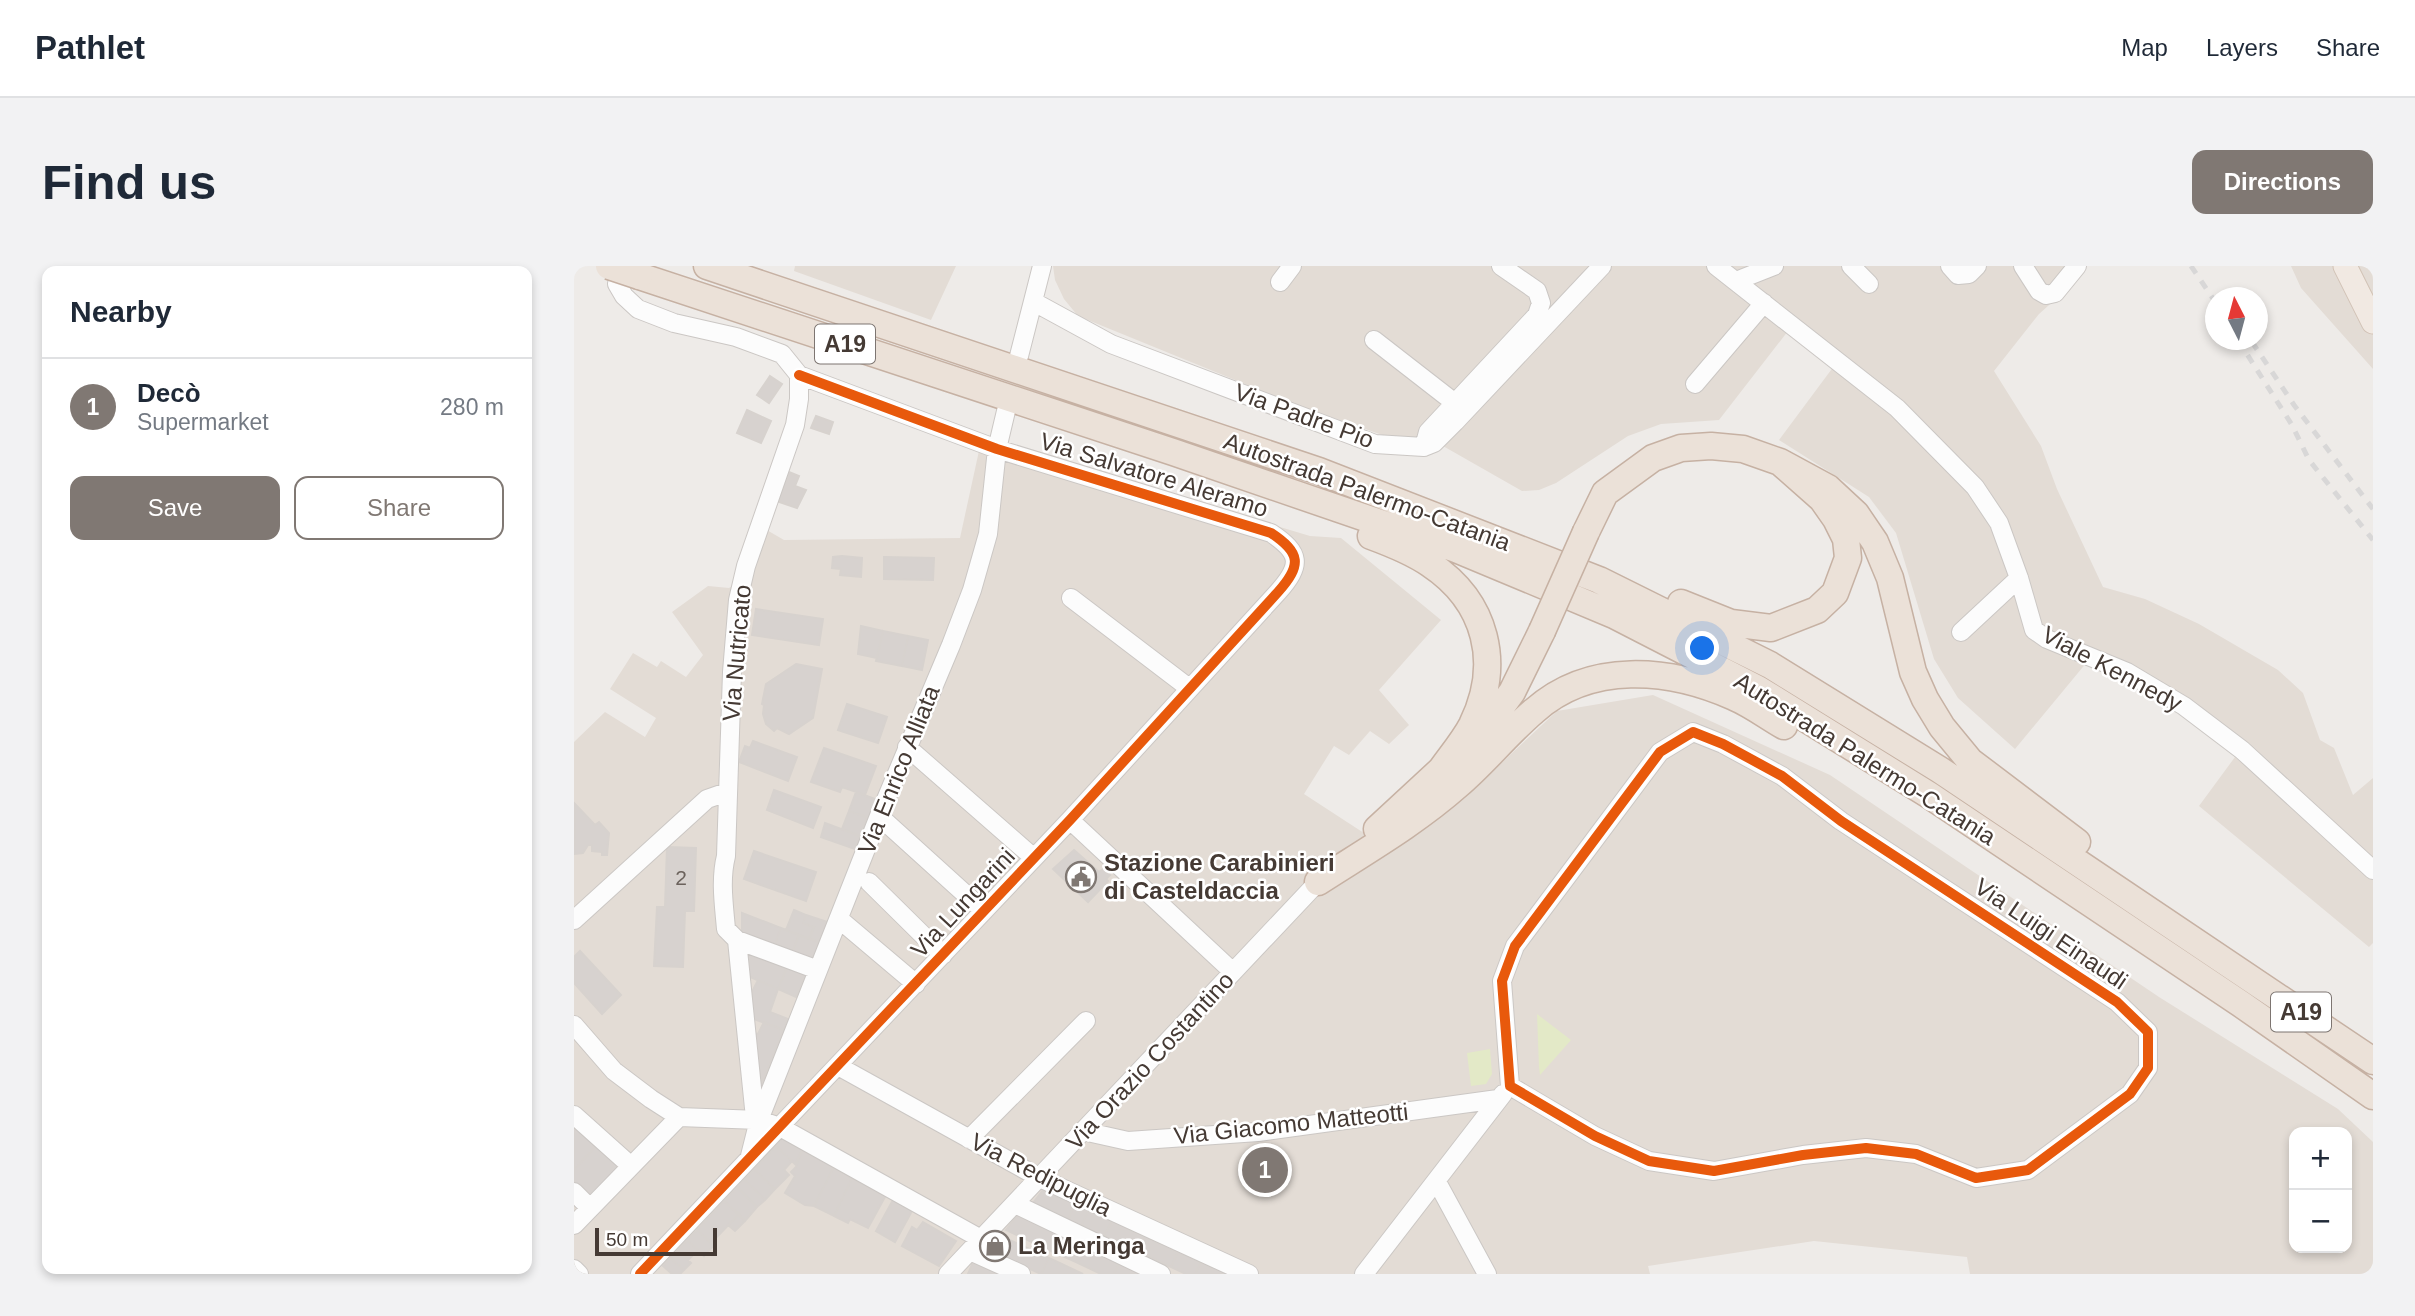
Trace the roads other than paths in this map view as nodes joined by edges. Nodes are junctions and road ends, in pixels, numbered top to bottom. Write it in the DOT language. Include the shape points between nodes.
graph roads {
  1 [pos="609,266"];
  2 [pos="707,266"];
  3 [pos="1042,266"];
  4 [pos="1292,266"];
  5 [pos="1501,266"];
  6 [pos="1602,266"];
  7 [pos="1716,266"];
  8 [pos="1774,266"];
  9 [pos="1852,266"];
  10 [pos="1950,266"];
  11 [pos="1977,266"];
  12 [pos="2023,266"];
  13 [pos="2077,266"];
  14 [pos="2345,266"];
  15 [pos="631,271"];
  16 [pos="1736,281"];
  17 [pos="1280,282"];
  18 [pos="1869,284"];
  19 [pos="1034,302"];
  20 [pos="1764,303"];
  21 [pos="2373,322"];
  22 [pos="1374,340"];
  23 [pos="1019,356"];
  24 [pos="799,376"];
  25 [pos="1695,384"];
  26 [pos="1073,388"];
  27 [pos="1455,403"];
  28 [pos="1006,411"];
  29 [pos="1424,447"];
  30 [pos="997,449"];
  31 [pos="1174,452"];
  32 [pos="1780,462"];
  33 [pos="1292,550"];
  34 [pos="2019,578"];
  35 [pos="1072,598"];
  36 [pos="1961,632"];
  37 [pos="1189,688"];
  38 [pos="907,747"];
  39 [pos="1438,774"];
  40 [pos="727,792"];
  41 [pos="879,816"];
  42 [pos="1070,820"];
  43 [pos="1034,858"];
  44 [pos="2373,870"];
  45 [pos="869,882"];
  46 [pos="1318,882"];
  47 [pos="984,911"];
  48 [pos="839,919"];
  49 [pos="574,920"];
  50 [pos="737,940"];
  51 [pos="943,955"];
  52 [pos="2229,963"];
  53 [pos="818,970"];
  54 [pos="1233,972"];
  55 [pos="916,984"];
  56 [pos="2241,1004"];
  57 [pos="1086,1021"];
  58 [pos="574,1025"];
  59 [pos="2373,1061"];
  60 [pos="838,1066"];
  61 [pos="1504,1093"];
  62 [pos="2373,1096"];
  63 [pos="577,1113"];
  64 [pos="679,1117"];
  65 [pos="759,1120"];
  66 [pos="780,1127"];
  67 [pos="1083,1131"];
  68 [pos="969,1139"];
  69 [pos="749,1159"];
  70 [pos="631,1166"];
  71 [pos="1040,1178"];
  72 [pos="1437,1182"];
  73 [pos="574,1192"];
  74 [pos="1015,1204"];
  75 [pos="590,1208"];
  76 [pos="574,1224"];
  77 [pos="976,1245"];
  78 [pos="574,1269"];
  79 [pos="579,1274"];
  80 [pos="640,1274"];
  81 [pos="948,1274"];
  82 [pos="1021,1274"];
  83 [pos="1161,1274"];
  84 [pos="1249,1274"];
  85 [pos="1364,1274"];
  86 [pos="1487,1274"];
  1 -- 15 [label="highway, A19, bridge"];
  2 -- 26 [label="highway, Autostrada Palermo-Catania / A19"];
  3 -- 19 [label="street"];
  4 -- 17 [label="street"];
  5 -- 27 [label="street" via="1537,291 1540,310"];
  6 -- 29 [label="street" via="1455,422"];
  7 -- 16 [label="street, Viale Kennedy"];
  8 -- 16 [label="street"];
  9 -- 18 [label="street"];
  10 -- 11 [label="street" via="1958,275 1969,274"];
  12 -- 13 [label="street" via="2046,295 2055,293"];
  14 -- 21 [label="main road"];
  15 -- 24 [label="street" via="617,284 638,309 782,354"];
  15 -- 31 [label="highway, Autostrada Palermo-Catania / A19"];
  16 -- 20 [label="street, Viale Kennedy"];
  19 -- 23 [label="street"];
  19 -- 29 [label="street, Via Padre Pio" via="1111,344 1264,403 1375,444"];
  20 -- 25 [label="street"];
  20 -- 34 [label="street, Viale Kennedy" via="1897,408 1975,487 1999,523"];
  22 -- 27 [label="street"];
  24 -- 30 [label="street, Via Salvatore Aleramo"];
  24 -- 40 [label="street, Via Nutricato" via="795,425 738,600"];
  26 -- 32 [label="highway" via="1157,408 1321,460 1602,567 1731,623 1771,628 1817,610 1835,593 1847,558 1846,539 1836,519 1822,499"];
  26 -- 52 [label="highway, Autostrada Palermo-Catania / A19" via="1319,471 1600,580 1770,666 1940,770"];
  27 -- 29 [label="street" via="1428,432"];
  28 -- 30 [label="street, Via Enrico Alliata"];
  30 -- 33 [label="street, Via Salvatore Aleramo" via="1271,533"];
  30 -- 38 [label="street, Via Enrico Alliata" via="988,534 972,590"];
  31 -- 39 [label="highway" via="1306,512 1383,540 1430,564 1467,601 1487,644 1488,671 1471,726"];
  31 -- 56 [label="highway, Autostrada Palermo-Catania / A19" via="1456,549 1614,615 1758,689 1928,795"];
  32 -- 39 [label="highway, bridge" via="1744,449 1681,448 1653,458 1605,493 1512,692 1485,729"];
  32 -- 52 [label="highway" via="1828,488 1856,514 1875,542 1890,578 1913,672 1942,727 1970,761"];
  33 -- 37 [label="street, Via Lungarini" via="1297,565 1292,577"];
  34 -- 36 [label="street"];
  34 -- 44 [label="street, Viale Kennedy" via="2034,629 2047,639 2127,672 2184,706 2242,750"];
  35 -- 37 [label="street"];
  37 -- 42 [label="street, Via Lungarini"];
  38 -- 41 [label="street, Via Enrico Alliata"];
  38 -- 43 [label="street"];
  39 -- 46 [label="highway"];
  40 -- 49 [label="street" via="706,799"];
  40 -- 50 [label="street, Via Nutricato" via="724,909 726,929"];
  41 -- 47 [label="street"];
  41 -- 48 [label="street, Via Enrico Alliata"];
  42 -- 43 [label="street, Via Lungarini"];
  42 -- 54 [label="street"];
  43 -- 47 [label="street, Via Lungarini"];
  45 -- 51 [label="street"];
  46 -- 54 [label="street, Via Orazio Costantino"];
  46 -- 56 [label="highway" via="1420,816 1557,694 1606,676 1661,676 1735,697 1920,808 2146,956"];
  47 -- 51 [label="street, Via Lungarini"];
  48 -- 53 [label="street, Via Enrico Alliata"];
  48 -- 55 [label="street"];
  50 -- 53 [label="street"];
  50 -- 65 [label="street, Via Nutricato" via="754,1108"];
  51 -- 55 [label="street, Via Lungarini"];
  52 -- 59 [label="highway, Autostrada Palermo-Catania / A19"];
  53 -- 65 [label="street, Via Enrico Alliata"];
  54 -- 67 [label="street, Via Orazio Costantino"];
  55 -- 60 [label="street, Via Lungarini"];
  56 -- 62 [label="highway, Autostrada Palermo-Catania / A19"];
  57 -- 68 [label="street"];
  58 -- 64 [label="street" via="614,1071"];
  60 -- 66 [label="street, Via Lungarini"];
  60 -- 68 [label="street, Via Redipuglia"];
  61 -- 61 [label="street, Via Luigi Einaudi" via="1502,981 1515,946 1660,752 1693,733 1782,776 1841,821 2117,1002 2148,1032 2148,1068 2130,1094 2028,1170 1976,1178 1916,1154 1866,1148 1714,1171 1649,1161"];
  61 -- 67 [label="street, Via Giacomo Matteotti" via="1258,1132 1128,1141"];
  61 -- 72 [label="street"];
  63 -- 70 [label="street"];
  64 -- 65 [label="street"];
  64 -- 70 [label="street"];
  65 -- 66 [label="street"];
  65 -- 69 [label="street, Via Enrico Alliata"];
  66 -- 69 [label="street, Via Lungarini"];
  66 -- 77 [label="street"];
  67 -- 71 [label="street, Via Orazio Costantino"];
  68 -- 71 [label="street, Via Redipuglia"];
  69 -- 80 [label="street, Via Lungarini"];
  70 -- 75 [label="street"];
  71 -- 74 [label="street, Via Orazio Costantino"];
  71 -- 84 [label="street, Via Redipuglia"];
  72 -- 85 [label="street"];
  72 -- 86 [label="street"];
  73 -- 75 [label="street"];
  74 -- 77 [label="street, Via Orazio Costantino"];
  74 -- 83 [label="street"];
  75 -- 76 [label="street"];
  77 -- 81 [label="street, Via Orazio Costantino"];
  77 -- 82 [label="street"];
  78 -- 79 [label="street"];
}
